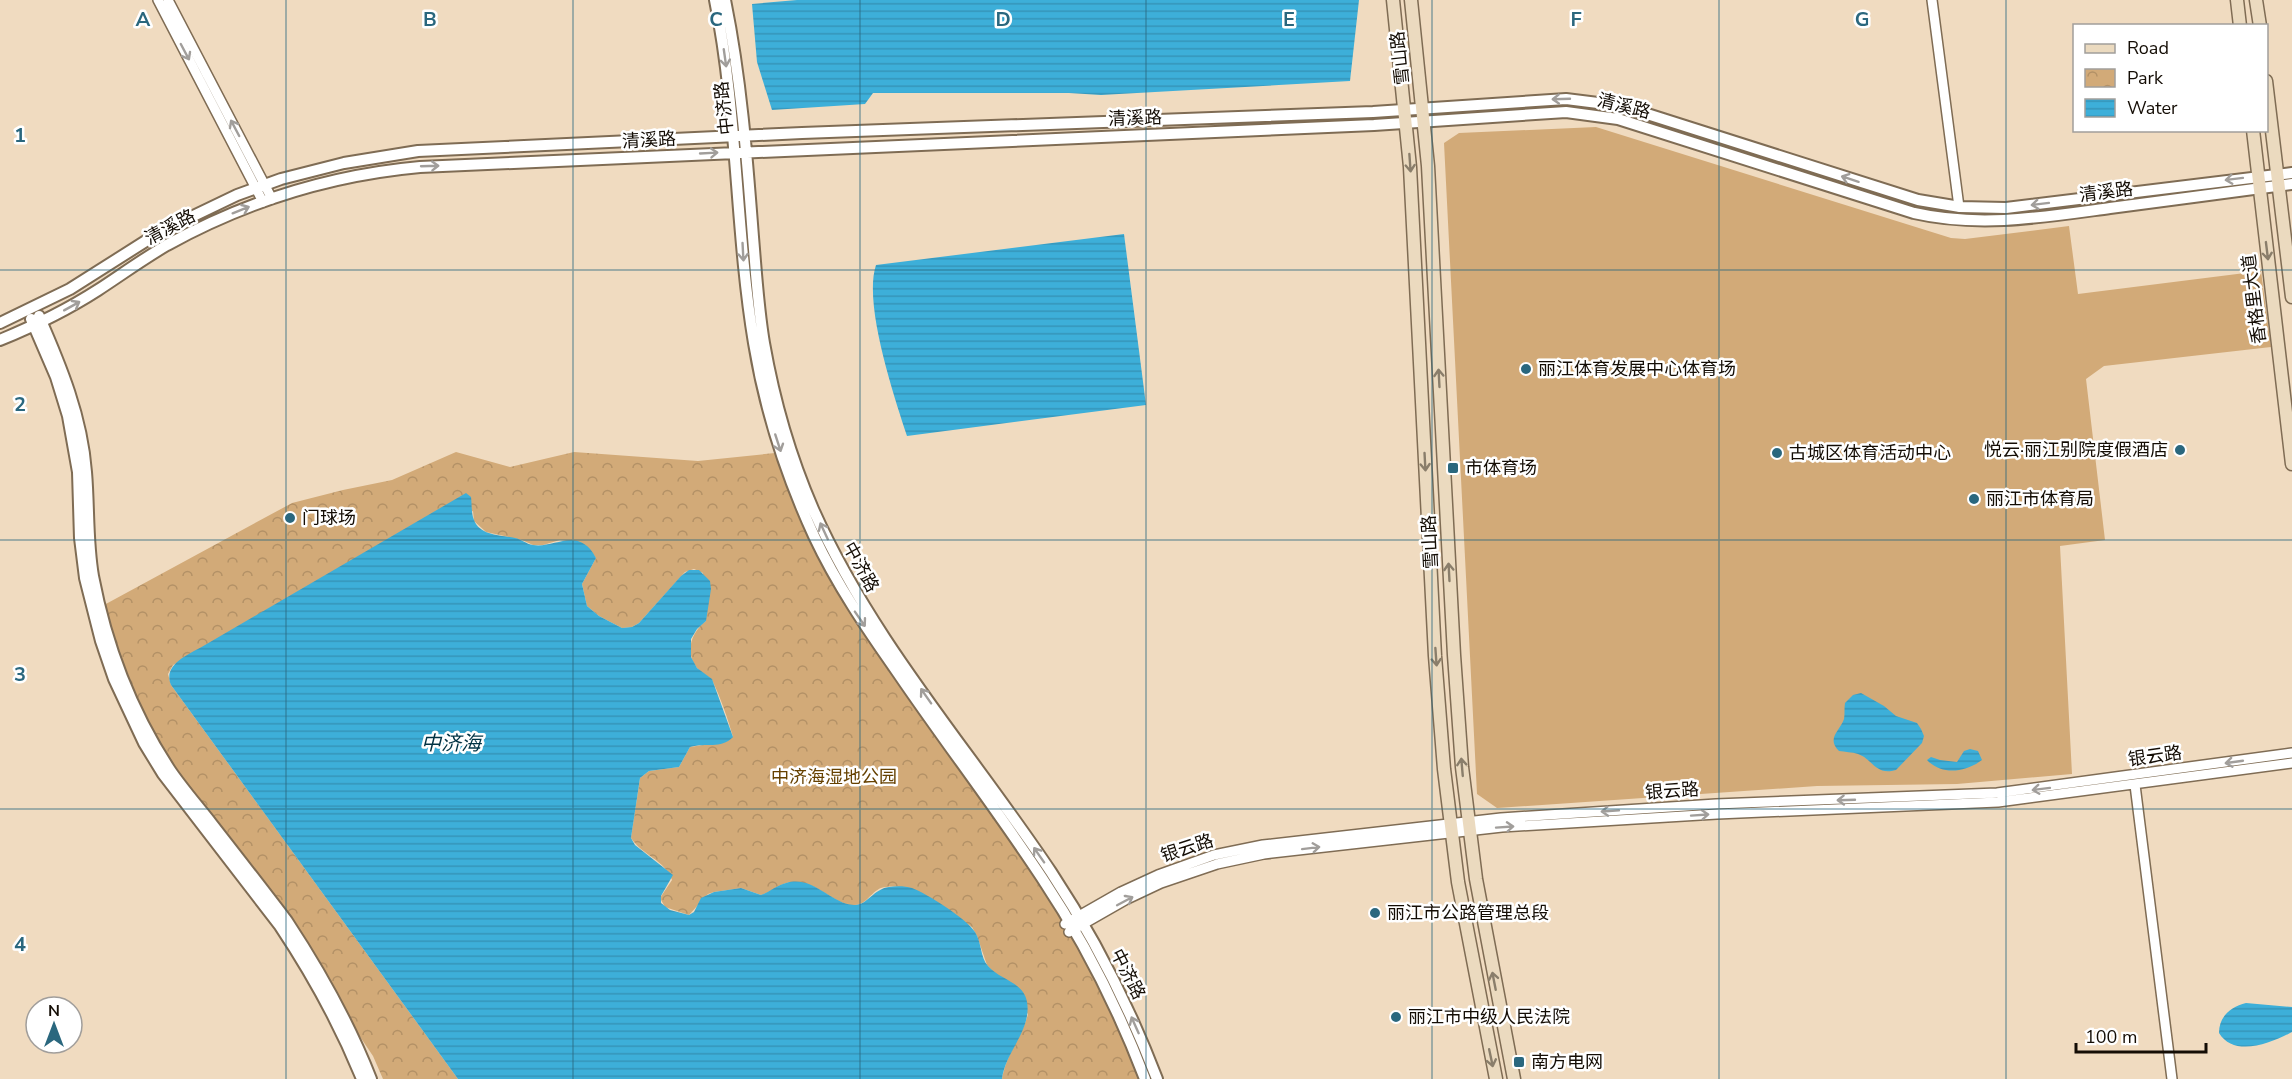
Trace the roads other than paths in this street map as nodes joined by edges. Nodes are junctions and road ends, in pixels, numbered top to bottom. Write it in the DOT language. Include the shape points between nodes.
graph roads {
  1 [pos="158,0"];
  2 [pos="168,0"];
  3 [pos="715,0"];
  4 [pos="725,0"];
  5 [pos="1393,0"];
  6 [pos="1411,0"];
  7 [pos="1932,0"];
  8 [pos="2237,0"];
  9 [pos="2256,0"];
  10 [pos="2240,24"];
  11 [pos="2260,24"];
  12 [pos="2268,98"];
  13 [pos="1424,115"];
  14 [pos="1406,116"];
  15 [pos="2253,132"];
  16 [pos="739,136"];
  17 [pos="740,152"];
  18 [pos="2292,173"];
  19 [pos="2278,180"];
  20 [pos="2259,183"];
  21 [pos="2292,184"];
  22 [pos="261,186"];
  23 [pos="268,200"];
  24 [pos="1959,207"];
  25 [pos="2292,297"];
  26 [pos="31,309"];
  27 [pos="0,323"];
  28 [pos="38,323"];
  29 [pos="0,340"];
  30 [pos="2292,464"];
  31 [pos="2292,753"];
  32 [pos="2292,763"];
  33 [pos="2135,785"];
  34 [pos="1468,826"];
  35 [pos="1450,827"];
  36 [pos="1073,925"];
  37 [pos="362,1079"];
  38 [pos="371,1079"];
  39 [pos="1145,1079"];
  40 [pos="1157,1079"];
  41 [pos="1496,1079"];
  42 [pos="1514,1079"];
  43 [pos="2172,1079"];
  1 -- 22 [label="street, one-way"];
  22 -- 2 [label="street, one-way"];
  3 -- 16 [label="street, 中济路, one-way"];
  4 -- 16 [label="street, 中济路" via="738,77"];
  5 -- 14 [label="main road, 雪山路"];
  6 -- 13 [label="main road, 雪山路"];
  7 -- 24 [label="street"];
  8 -- 10 [label="main road"];
  9 -- 11 [label="main road"];
  12 -- 19 [label="main road"];
  13 -- 14 [label="street, 清溪路"];
  13 -- 20 [label="street, 清溪路" via="1566,112 1606,116 1914,213 1959,220 2007,220"];
  24 -- 13 [label="street, 清溪路, one-way" via="1918,200 1609,103 1566,99"];
  34 -- 13 [label="main road, 雪山路, one-way" via="1454,655"];
  14 -- 16 [label="street, 清溪路"];
  14 -- 17 [label="street, 清溪路"];
  14 -- 35 [label="main road, 雪山路, one-way" via="1435,656"];
  15 -- 20 [label="main road, 香格里大道"];
  16 -- 17 [label="street, 中济路"];
  16 -- 22 [label="street, 清溪路" via="398,153"];
  23 -- 17 [label="street, 清溪路, one-way" via="347,178 400,169"];
  17 -- 36 [label="street, 中济路" via="747,292 759,372 773,428 803,510 854,610"];
  18 -- 19 [label="street, 清溪路"];
  19 -- 20 [label="street, 清溪路"];
  19 -- 21 [label="street, 清溪路"];
  19 -- 25 [label="main road"];
  20 -- 24 [label="street, 清溪路, one-way" via="2006,208"];
  20 -- 30 [label="main road, 香格里大道, one-way"];
  22 -- 23 [label="street"];
  22 -- 26 [label="street, 清溪路" via="160,232"];
  28 -- 23 [label="street, 清溪路, one-way" via="78,303 167,245"];
  26 -- 27 [label="street, 清溪路"];
  26 -- 28 [label="street"];
  28 -- 29 [label="street, 清溪路"];
  28 -- 37 [label="street" via="68,416 78,472 85,578 101,641 124,703 163,774 294,947 333,1015"];
  28 -- 38 [label="street" via="64,375 76,414 86,471 93,577 132,699 182,787 302,942 341,1011"];
  31 -- 34 [label="street, 银云路, one-way" via="1997,793 1716,804"];
  32 -- 33 [label="street, 银云路"];
  34 -- 33 [label="street, 银云路, one-way" via="1968,804"];
  33 -- 43 [label="street"];
  34 -- 35 [label="street, 银云路"];
  42 -- 34 [label="main road, 雪山路, one-way"];
  35 -- 36 [label="street, 银云路" via="1263,845 1215,855 1139,883"];
  35 -- 41 [label="main road, 雪山路, one-way"];
  36 -- 39 [label="street, 中济路" via="1116,1008"];
  40 -- 36 [label="street, 中济路, one-way" via="1125,1004"];
}
